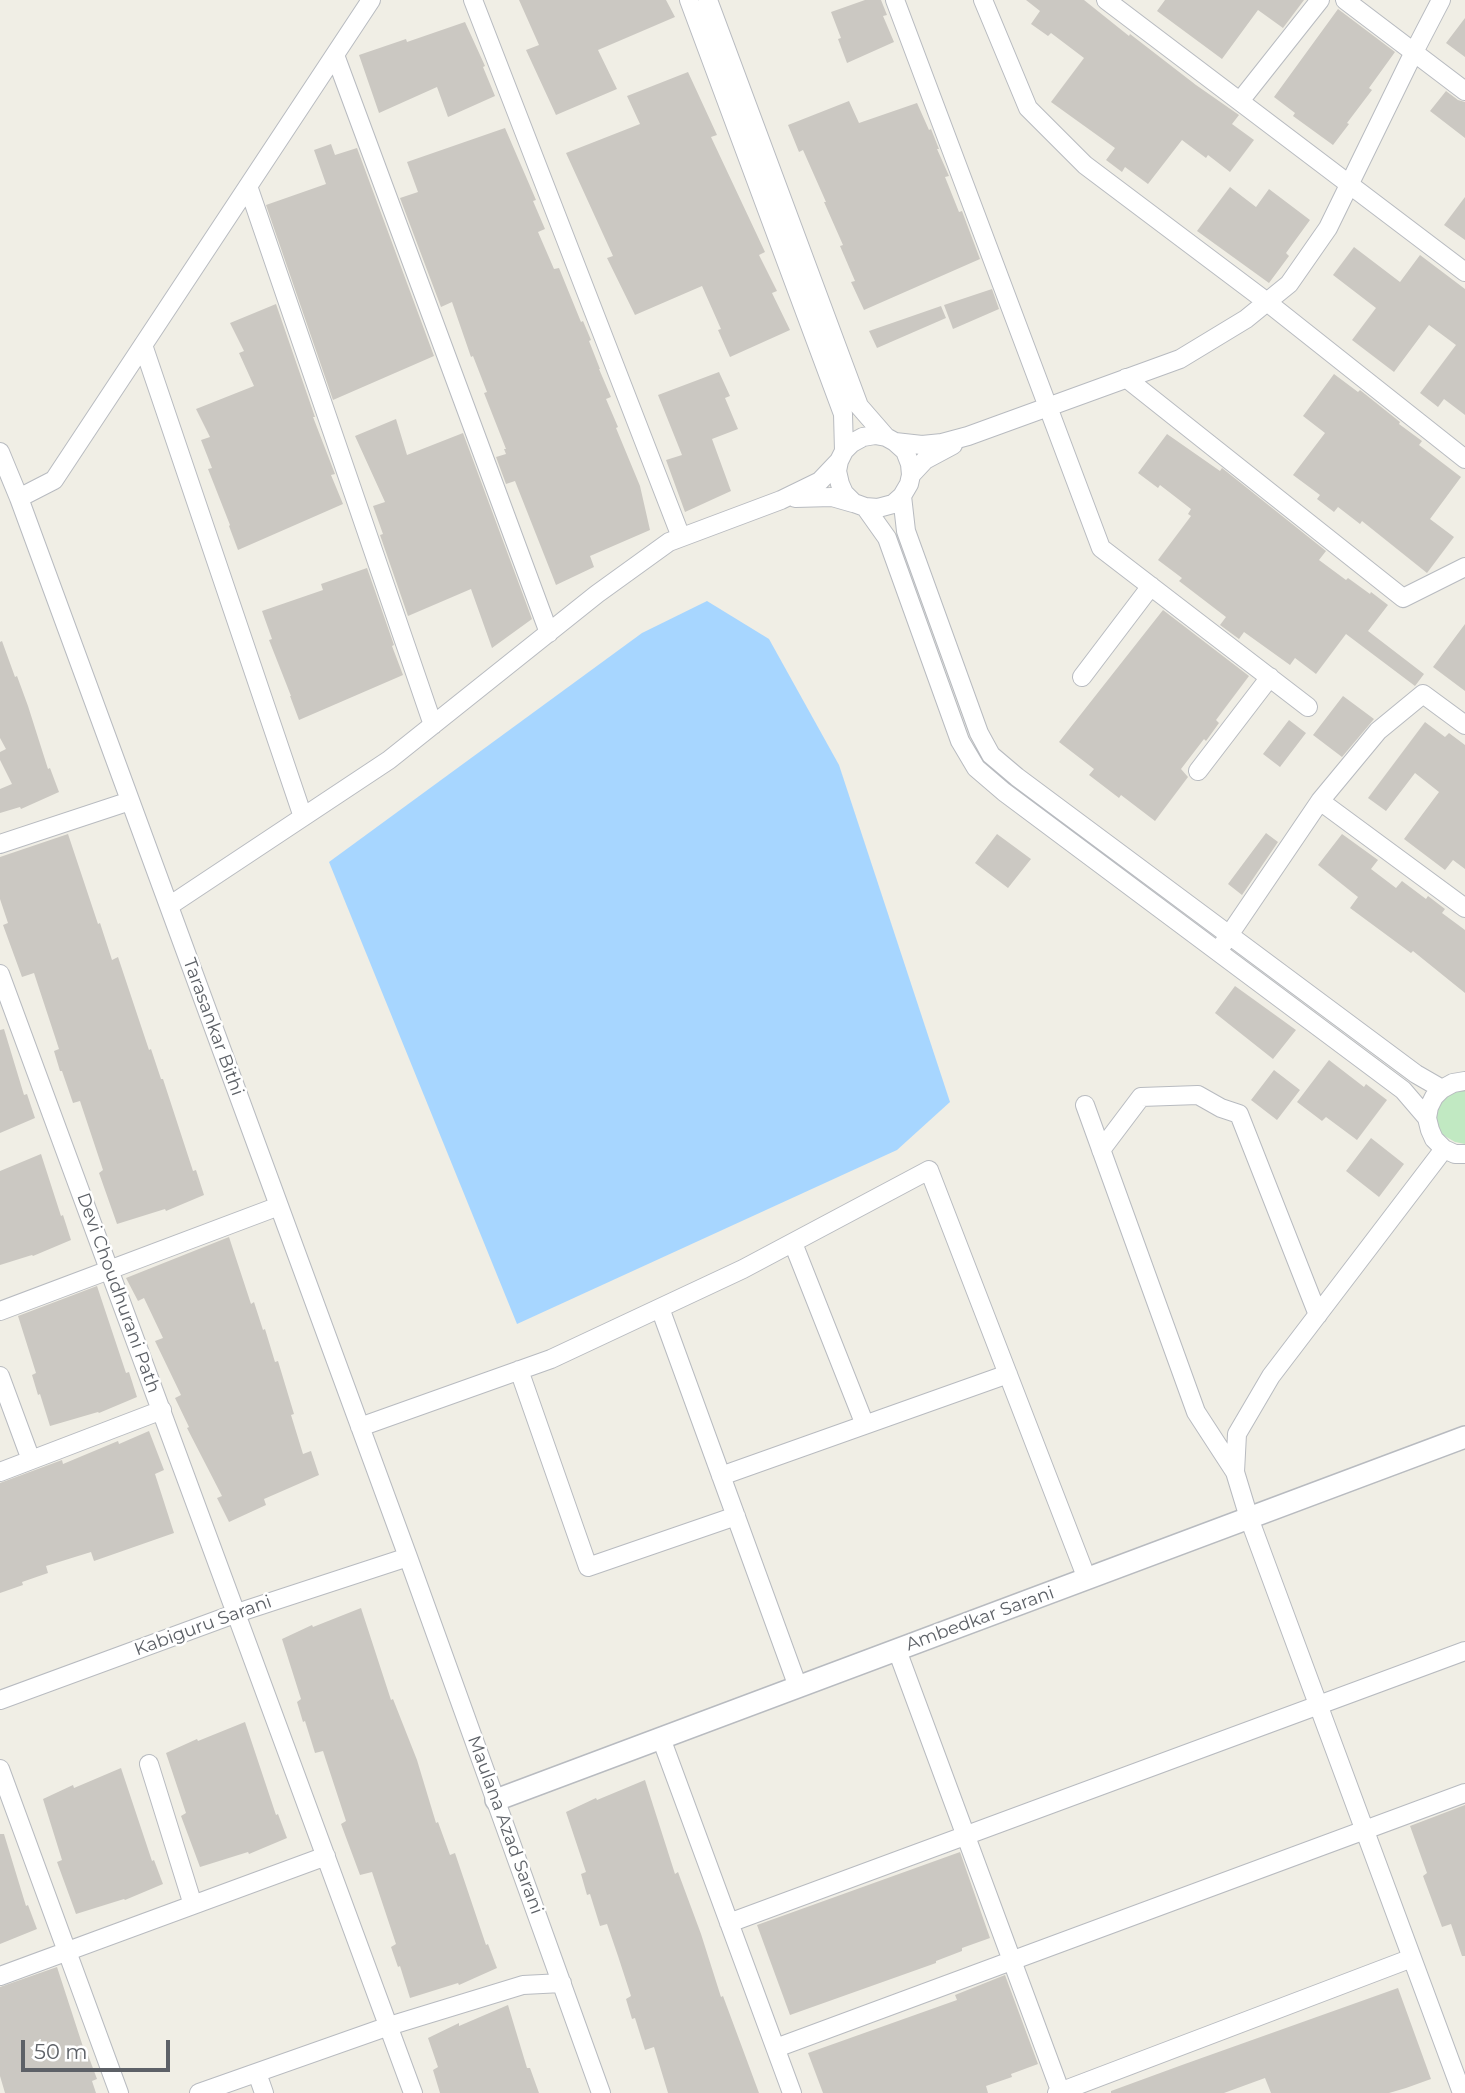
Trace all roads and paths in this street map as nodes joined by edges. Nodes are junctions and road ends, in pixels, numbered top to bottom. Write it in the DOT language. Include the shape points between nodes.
graph roads {
  1 [pos="371,0"];
  2 [pos="473,0"];
  3 [pos="689,0"];
  4 [pos="708,0"];
  5 [pos="895,0"];
  6 [pos="983,0"];
  7 [pos="1107,0"];
  8 [pos="1320,0"];
  9 [pos="1345,0"];
  10 [pos="1441,0"];
  11 [pos="1414,52"];
  12 [pos="335,55"];
  13 [pos="1465,91"];
  14 [pos="1240,101"];
  15 [pos="1350,184"];
  16 [pos="248,186"];
  17 [pos="1465,272"];
  18 [pos="1267,302"];
  19 [pos="143,345"];
  20 [pos="1126,379"];
  21 [pos="1049,407"];
  22 [pos="968,436"];
  23 [pos="891,440"];
  24 [pos="0,452"];
  25 [pos="842,456"];
  26 [pos="1465,459"];
  27 [pos="911,475"];
  28 [pos="902,496"];
  29 [pos="19,498"];
  30 [pos="781,500"];
  31 [pos="860,505"];
  32 [pos="681,537"];
  33 [pos="1465,567"];
  34 [pos="1151,586"];
  35 [pos="549,633"];
  36 [pos="1082,677"];
  37 [pos="1270,677"];
  38 [pos="1308,706"];
  39 [pos="433,725"];
  40 [pos="1465,725"];
  41 [pos="1198,771"];
  42 [pos="130,801"];
  43 [pos="1320,801"];
  44 [pos="303,817"];
  45 [pos="0,844"];
  46 [pos="169,906"];
  47 [pos="1465,908"];
  48 [pos="1229,935"];
  49 [pos="1218,952"];
  50 [pos="0,974"];
  51 [pos="1465,1082"];
  52 [pos="1442,1089"];
  53 [pos="1085,1105"];
  54 [pos="1427,1118"];
  55 [pos="1444,1149"];
  56 [pos="1101,1150"];
  57 [pos="1465,1154"];
  58 [pos="279,1206"];
  59 [pos="793,1243"];
  60 [pos="110,1270"];
  61 [pos="660,1308"];
  62 [pos="0,1311"];
  63 [pos="1318,1315"];
  64 [pos="519,1370"];
  65 [pos="1008,1374"];
  66 [pos="0,1376"];
  67 [pos="162,1410"];
  68 [pos="866,1425"];
  69 [pos="360,1427"];
  70 [pos="1465,1437"];
  71 [pos="31,1460"];
  72 [pos="0,1472"];
  73 [pos="1235,1472"];
  74 [pos="722,1476"];
  75 [pos="736,1516"];
  76 [pos="1249,1518"];
  77 [pos="408,1557"];
  78 [pos="1087,1579"];
  79 [pos="237,1613"];
  80 [pos="897,1650"];
  81 [pos="1465,1651"];
  82 [pos="798,1687"];
  83 [pos="0,1700"];
  84 [pos="1319,1705"];
  85 [pos="661,1738"];
  86 [pos="149,1764"];
  87 [pos="0,1769"];
  88 [pos="1465,1793"];
  89 [pos="496,1800"];
  90 [pos="1365,1830"];
  91 [pos="966,1835"];
  92 [pos="326,1856"];
  93 [pos="193,1905"];
  94 [pos="729,1923"];
  95 [pos="67,1951"];
  96 [pos="1412,1958"];
  97 [pos="1012,1961"];
  98 [pos="0,1976"];
  99 [pos="562,1983"];
  100 [pos="389,2026"];
  101 [pos="776,2048"];
  102 [pos="257,2073"];
  103 [pos="1060,2092"];
  104 [pos="119,2093"];
  105 [pos="199,2093"];
  106 [pos="264,2093"];
  107 [pos="413,2093"];
  108 [pos="601,2093"];
  109 [pos="792,2093"];
  110 [pos="1462,2093"];
  1 -- 12 [label="street"];
  2 -- 32 [label="street"];
  3 -- 25 [label="street" via="843,414"];
  4 -- 23 [label="street" via="859,406"];
  5 -- 21 [label="street"];
  6 -- 18 [label="street" via="1028,108 1086,165"];
  7 -- 14 [label="street"];
  8 -- 14 [label="street"];
  9 -- 11 [label="street"];
  10 -- 11 [label="street"];
  11 -- 13 [label="street"];
  11 -- 15 [label="street"];
  12 -- 16 [label="street"];
  12 -- 35 [label="street"];
  14 -- 15 [label="street"];
  15 -- 17 [label="street"];
  15 -- 18 [label="street" via="1328,228 1289,284"];
  16 -- 19 [label="street"];
  16 -- 39 [label="street"];
  18 -- 20 [label="street" via="1180,359"];
  18 -- 26 [label="street"];
  19 -- 29 [label="street" via="54,480"];
  19 -- 44 [label="street"];
  20 -- 21 [label="street"];
  20 -- 33 [label="street" via="1403,598"];
  21 -- 22 [label="street"];
  21 -- 34 [label="street" via="1101,548"];
  22 -- 23 [label="street" via="932,444"];
  22 -- 27 [label="street" via="925,460"];
  23 -- 25 [label="street" via="863,437"];
  23 -- 27 [label="street" via="905,451"];
  24 -- 29 [label="street, Tarasankar Bithi"];
  25 -- 30 [label="street" via="820,481"];
  25 -- 31 [label="street" via="840,484"];
  27 -- 28 [label="street"];
  28 -- 31 [label="street" via="878,508"];
  28 -- 48 [label="street" via="906,531 991,755"];
  29 -- 42 [label="street, Tarasankar Bithi"];
  30 -- 31 [label="street" via="832,497"];
  30 -- 32 [label="street"];
  31 -- 49 [label="street" via="887,538 960,741 976,768"];
  32 -- 35 [label="street"];
  34 -- 36 [label="street"];
  34 -- 37 [label="street"];
  35 -- 39 [label="street"];
  37 -- 38 [label="street"];
  37 -- 41 [label="street"];
  39 -- 44 [label="street"];
  40 -- 43 [label="street" via="1423,694 1378,731"];
  42 -- 45 [label="street"];
  42 -- 46 [label="street, Tarasankar Bithi"];
  43 -- 47 [label="street"];
  43 -- 48 [label="street"];
  44 -- 46 [label="street"];
  46 -- 58 [label="street, Tarasankar Bithi"];
  48 -- 49 [label="street"];
  48 -- 52 [label="street"];
  49 -- 54 [label="street" via="1403,1090"];
  50 -- 60 [label="street, Devi Choudhurani Path"];
  51 -- 52 [label="street"];
  52 -- 54 [label="street"];
  53 -- 56 [label="street"];
  54 -- 55 [label="street" via="1434,1139"];
  55 -- 57 [label="street"];
  55 -- 63 [label="street"];
  56 -- 63 [label="street" via="1141,1097 1198,1095 1239,1115"];
  56 -- 73 [label="street" via="1196,1412"];
  58 -- 60 [label="street"];
  58 -- 69 [label="street, Tarasankar Bithi"];
  59 -- 61 [label="street"];
  59 -- 65 [label="street" via="929,1170"];
  59 -- 68 [label="street"];
  60 -- 62 [label="street"];
  60 -- 67 [label="street, Devi Choudhurani Path"];
  61 -- 64 [label="street"];
  61 -- 74 [label="street"];
  63 -- 73 [label="street" via="1270,1376 1237,1434"];
  64 -- 69 [label="street"];
  64 -- 75 [label="street" via="588,1567"];
  65 -- 68 [label="street"];
  65 -- 78 [label="street"];
  66 -- 71 [label="street"];
  67 -- 71 [label="street"];
  67 -- 79 [label="street, Devi Choudhurani Path"];
  68 -- 74 [label="street"];
  69 -- 77 [label="street, Tarasankar Bithi"];
  70 -- 76 [label="street, Ambedkar Sarani"];
  71 -- 72 [label="street"];
  73 -- 76 [label="street"];
  74 -- 75 [label="street"];
  75 -- 82 [label="street"];
  76 -- 78 [label="street, Ambedkar Sarani"];
  76 -- 84 [label="street"];
  77 -- 79 [label="street, Kabiguru Sarani"];
  77 -- 89 [label="street, Maulana Azad Sarani"];
  78 -- 80 [label="street, Ambedkar Sarani"];
  79 -- 83 [label="street, Kabiguru Sarani"];
  79 -- 92 [label="street, Devi Choudhurani Path"];
  80 -- 82 [label="street, Ambedkar Sarani"];
  80 -- 91 [label="street"];
  81 -- 84 [label="street"];
  82 -- 85 [label="street, Ambedkar Sarani"];
  84 -- 90 [label="street"];
  84 -- 91 [label="street"];
  85 -- 89 [label="street, Ambedkar Sarani"];
  85 -- 94 [label="street"];
  86 -- 93 [label="street"];
  87 -- 95 [label="street"];
  88 -- 90 [label="street"];
  89 -- 99 [label="street, Maulana Azad Sarani"];
  90 -- 96 [label="street"];
  90 -- 97 [label="street"];
  91 -- 94 [label="street"];
  91 -- 97 [label="street"];
  92 -- 93 [label="street"];
  92 -- 100 [label="street, Devi Choudhurani Path"];
  93 -- 95 [label="street"];
  94 -- 101 [label="street"];
  95 -- 98 [label="street"];
  95 -- 104 [label="street"];
  96 -- 103 [label="street"];
  96 -- 110 [label="street"];
  97 -- 101 [label="street"];
  97 -- 103 [label="street"];
  99 -- 100 [label="street" via="523,1985"];
  99 -- 108 [label="street, Maulana Azad Sarani"];
  100 -- 102 [label="street"];
  100 -- 107 [label="street, Devi Choudhurani Path"];
  101 -- 109 [label="street"];
  102 -- 105 [label="street"];
  102 -- 106 [label="street"];
}
